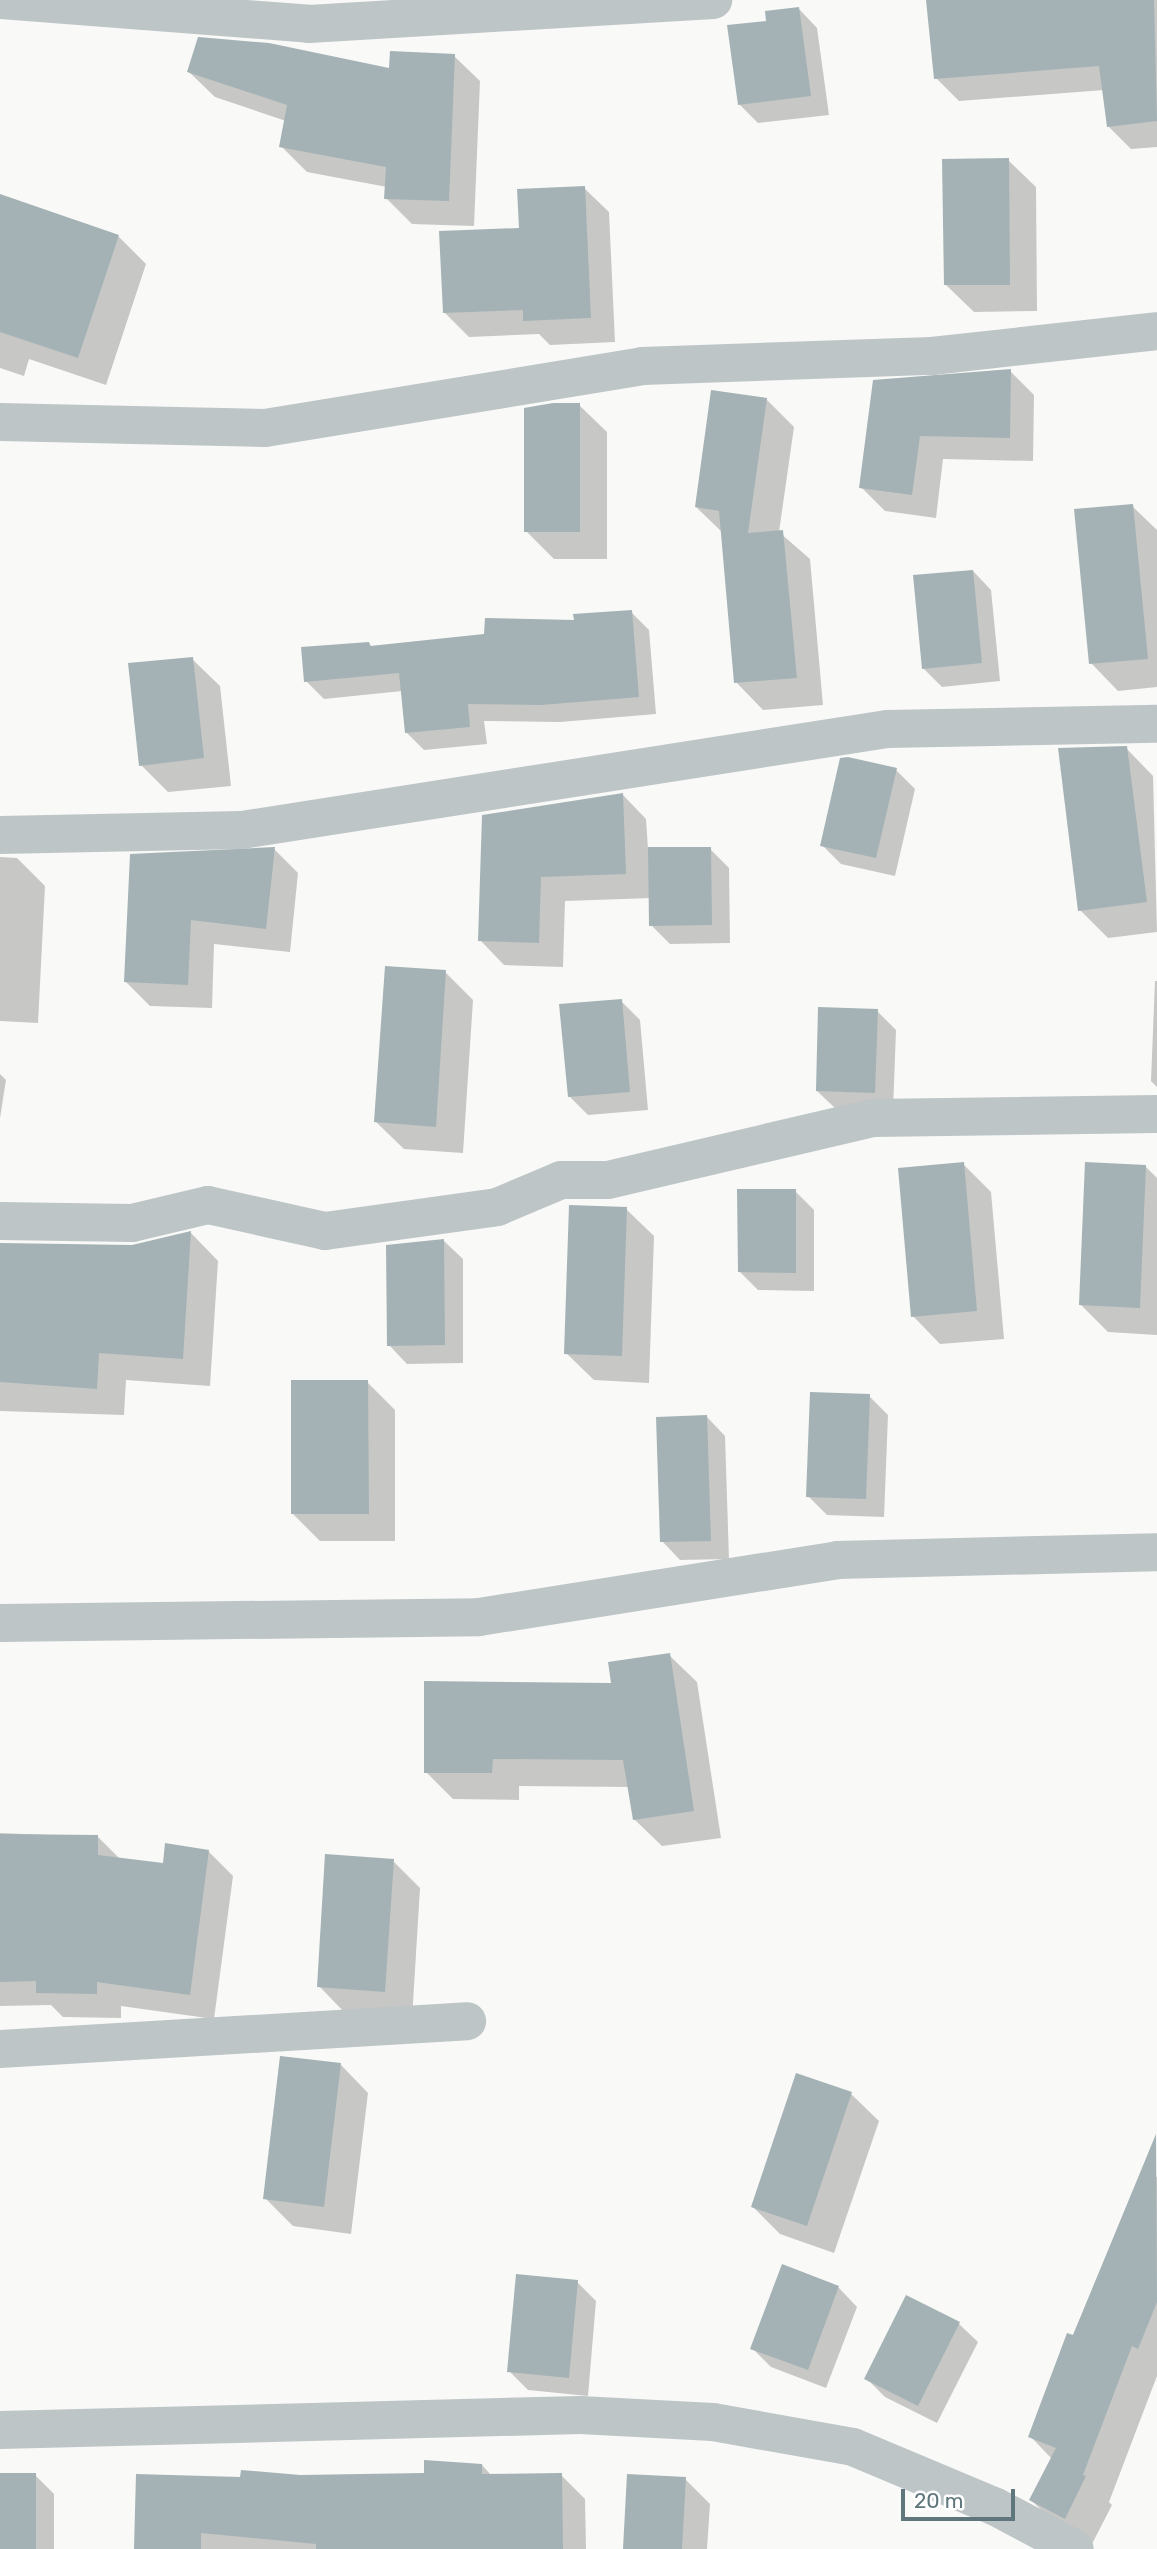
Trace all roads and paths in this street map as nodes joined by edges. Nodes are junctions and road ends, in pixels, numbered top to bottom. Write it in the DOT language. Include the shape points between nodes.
graph roads {
  1 [pos="0,0"];
  2 [pos="713,0"];
  3 [pos="1157,331"];
  4 [pos="0,422"];
  5 [pos="1157,724"];
  6 [pos="0,835"];
  7 [pos="1157,1114"];
  8 [pos="0,1221"];
  9 [pos="1157,1552"];
  10 [pos="0,1623"];
  11 [pos="467,2021"];
  12 [pos="0,2049"];
  13 [pos="0,2430"];
  14 [pos="1075,2549"];
  1 -- 2 [label="street" via="309,24"];
  3 -- 4 [label="street" via="932,356 642,366 265,428"];
  5 -- 6 [label="street" via="887,729 242,830"];
  7 -- 8 [label="street" via="873,1118 608,1180 562,1180 497,1207 325,1231 208,1205 132,1223"];
  9 -- 10 [label="street" via="837,1560 479,1616"];
  11 -- 12 [label="street"];
  13 -- 14 [label="street" via="580,2415 713,2423 853,2447 996,2507"];
}
